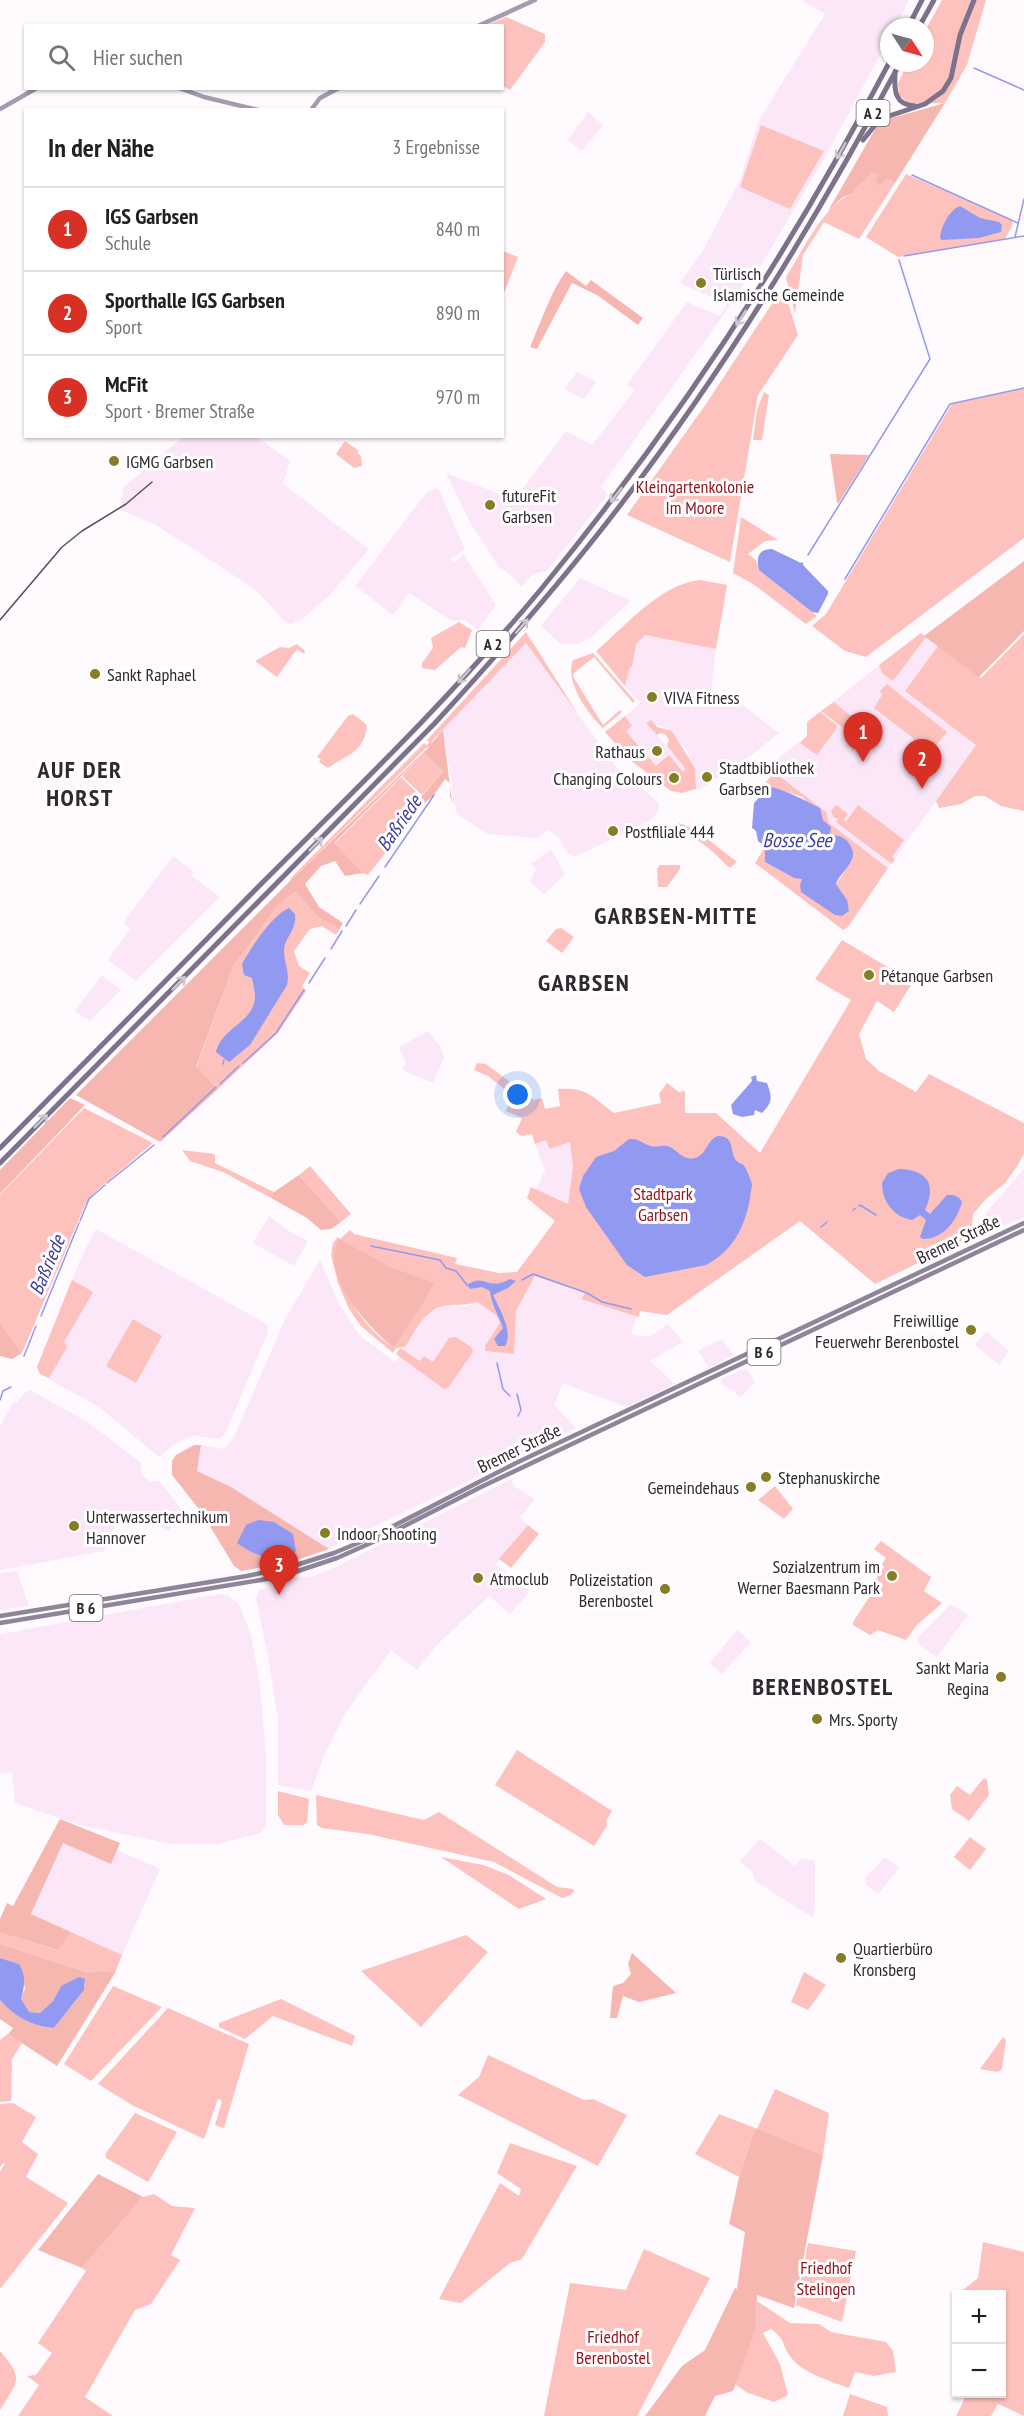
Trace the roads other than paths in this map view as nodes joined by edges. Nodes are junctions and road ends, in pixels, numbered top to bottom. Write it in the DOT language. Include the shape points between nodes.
graph roads {
  1 [pos="535,0"];
  2 [pos="922,0"];
  3 [pos="934,0"];
  4 [pos="974,0"];
  5 [pos="913,18"];
  6 [pos="925,18"];
  7 [pos="482,24"];
  8 [pos="884,72"];
  9 [pos="895,72"];
  10 [pos="33,90"];
  11 [pos="184,90"];
  12 [pos="335,90"];
  13 [pos="925,104"];
  14 [pos="249,108"];
  15 [pos="313,108"];
  16 [pos="0,109"];
  17 [pos="846,164"];
  18 [pos="0,1148"];
  19 [pos="0,1163"];
  20 [pos="1024,1223"];
  21 [pos="1024,1230"];
  22 [pos="0,1616"];
  23 [pos="0,1623"];
  1 -- 7 [label="main road"];
  2 -- 5 [label="highway"];
  3 -- 6 [label="highway"];
  4 -- 13 [label="highway" via="960,35 951,78 937,97"];
  8 -- 18 [label="highway, A 2, one-way" via="798,226 715,357 630,477 540,590 427,717"];
  9 -- 13 [label="highway" via="894,90 901,102 908,106"];
  9 -- 17 [label="highway, A 2"];
  10 -- 16 [label="main road"];
  11 -- 14 [label="main road"];
  12 -- 15 [label="main road"];
  13 -- 17 [label="highway" via="880,119"];
  19 -- 17 [label="highway, A 2, one-way" via="435,723 549,595 626,498 723,363"];
  20 -- 22 [label="main road, Bremer Straße / B 6" via="334,1553 247,1576"];
  21 -- 23 [label="main road, Bremer Straße / B 6" via="337,1558 261,1580"];
}
